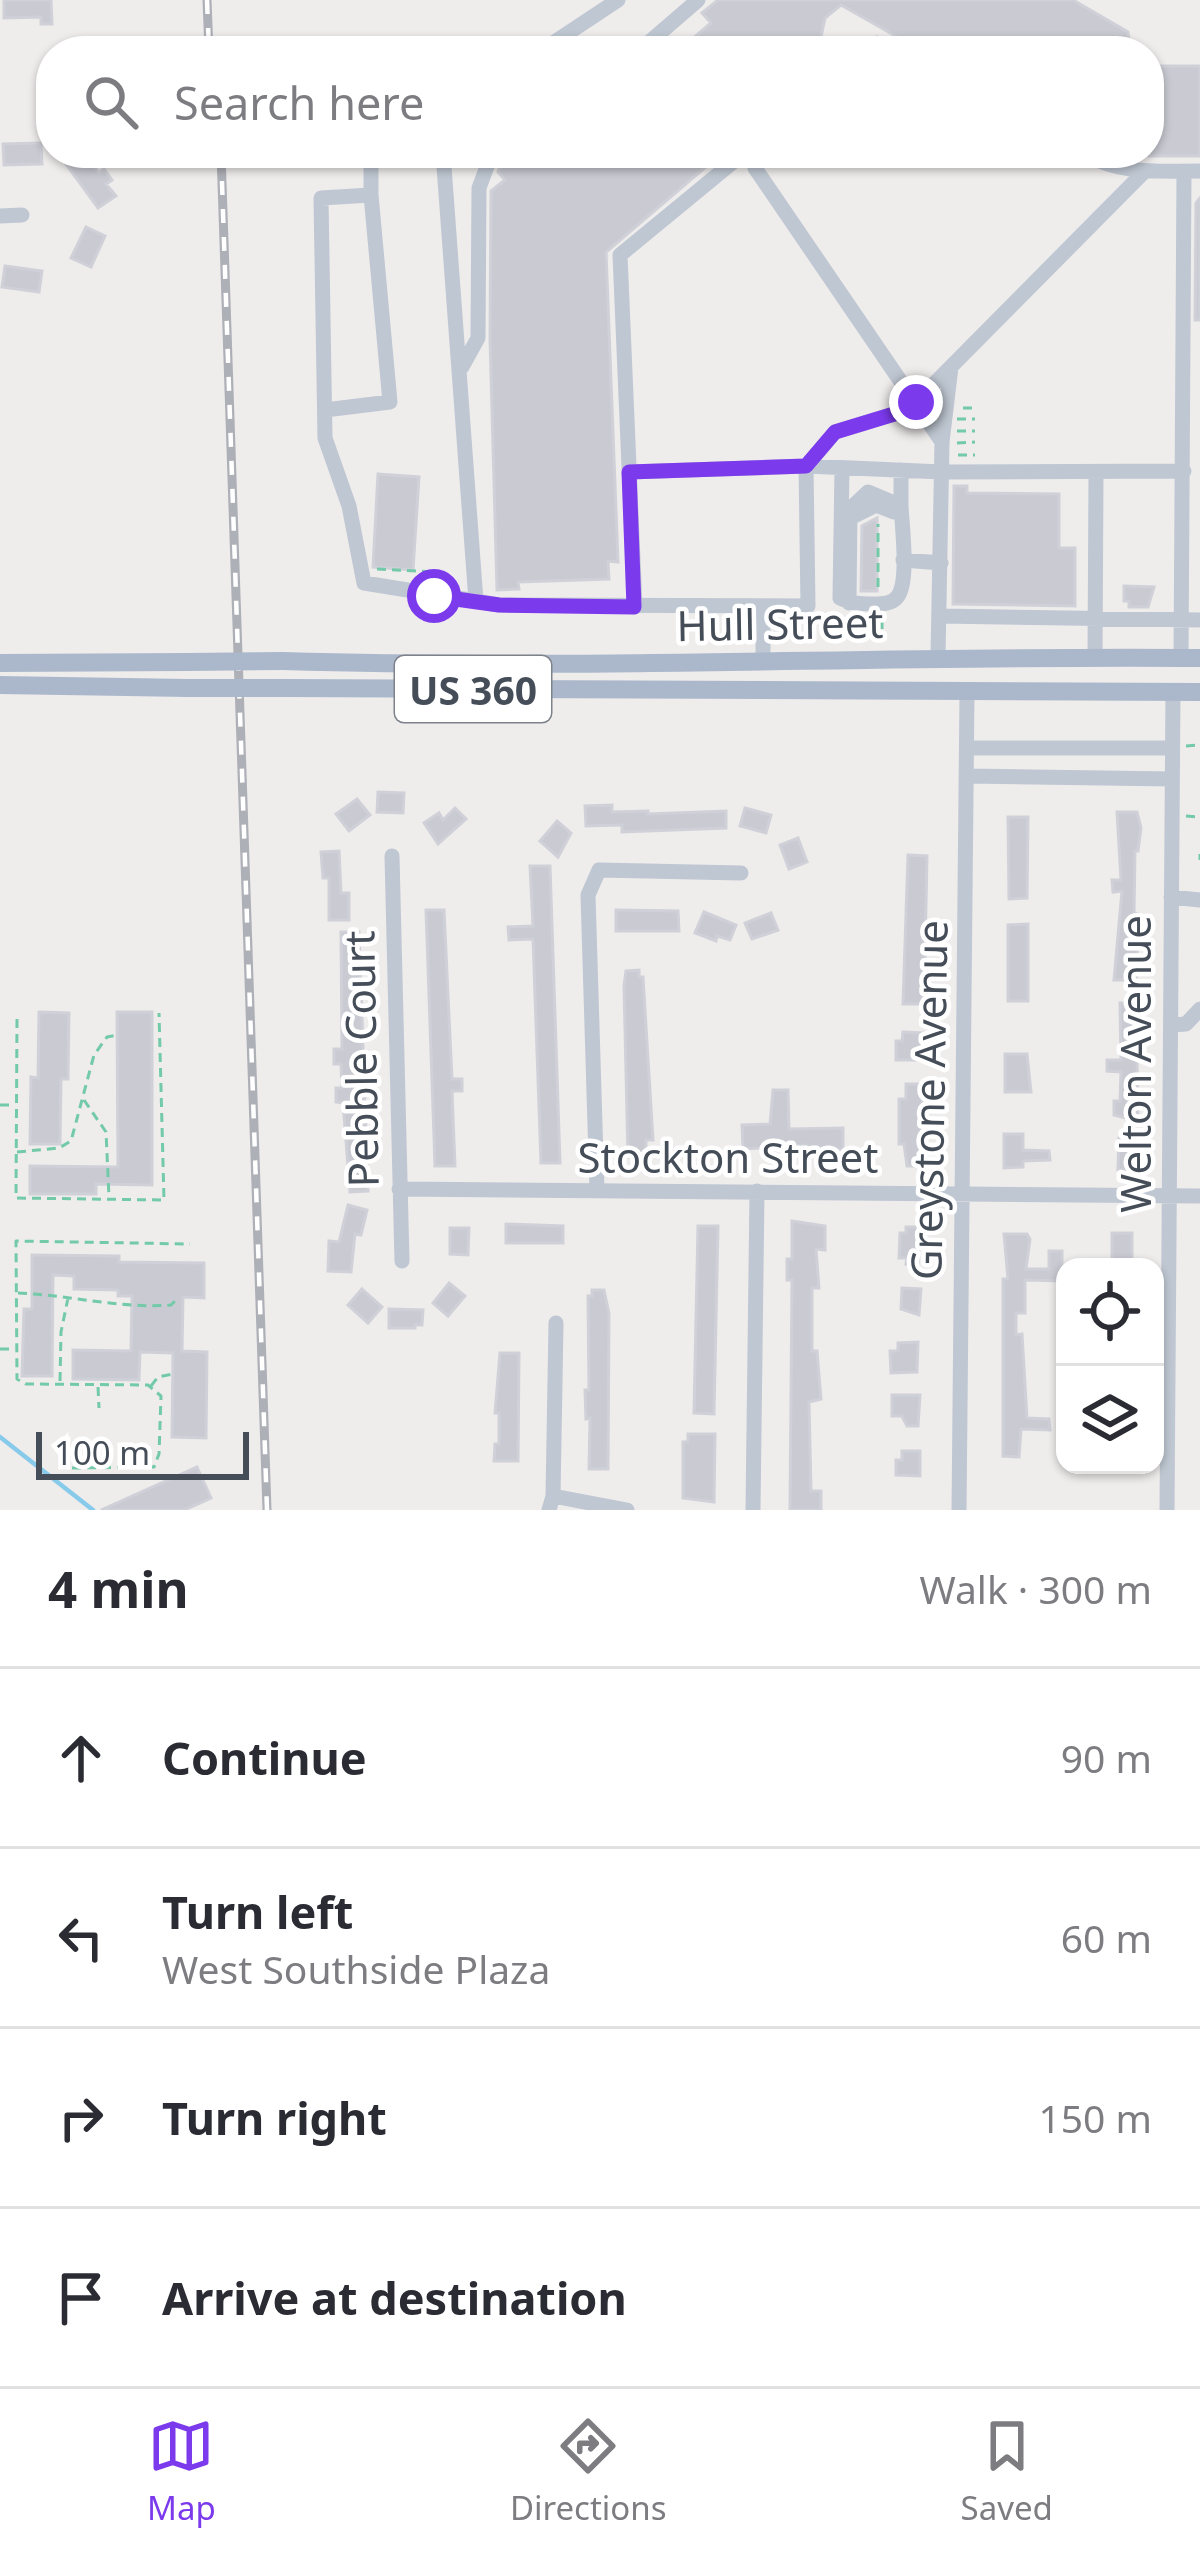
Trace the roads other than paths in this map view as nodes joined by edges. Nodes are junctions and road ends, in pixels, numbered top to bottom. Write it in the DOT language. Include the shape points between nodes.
graph roads {
  1 [pos="618,0"];
  2 [pos="698,0"];
  3 [pos="564,36"];
  4 [pos="656,36"];
  5 [pos="371,168"];
  6 [pos="444,168"];
  7 [pos="486,168"];
  8 [pos="729,168"];
  9 [pos="755,168"];
  10 [pos="1122,168"];
  11 [pos="1192,171"];
  12 [pos="1144,172"];
  13 [pos="370,195"];
  14 [pos="22,215"];
  15 [pos="0,216"];
  16 [pos="951,367"];
  17 [pos="460,370"];
  18 [pos="916,402"];
  19 [pos="325,410"];
  20 [pos="1192,433"];
  21 [pos="951,438"];
  22 [pos="806,466"];
  23 [pos="842,468"];
  24 [pos="902,470"];
  25 [pos="629,472"];
  26 [pos="942,472"];
  27 [pos="1096,472"];
  28 [pos="1184,472"];
  29 [pos="1192,501"];
  30 [pos="901,511"];
  31 [pos="903,560"];
  32 [pos="940,563"];
  33 [pos="845,601"];
  34 [pos="476,602"];
  35 [pos="763,606"];
  36 [pos="808,606"];
  37 [pos="634,607"];
  38 [pos="940,616"];
  39 [pos="1097,618"];
  40 [pos="1191,620"];
  41 [pos="938,657"];
  42 [pos="1011,658"];
  43 [pos="1095,658"];
  44 [pos="1190,658"];
  45 [pos="763,661"];
  46 [pos="0,663"];
  47 [pos="0,686"];
  48 [pos="897,691"];
  49 [pos="967,691"];
  50 [pos="1174,691"];
  51 [pos="1200,695"];
  52 [pos="1178,747"];
  53 [pos="969,748"];
  54 [pos="969,776"];
  55 [pos="1172,779"];
  56 [pos="392,856"];
  57 [pos="741,873"];
  58 [pos="1171,897"];
  59 [pos="1200,900"];
  60 [pos="1200,1009"];
  61 [pos="1171,1025"];
  62 [pos="399,1189"];
  63 [pos="597,1191"];
  64 [pos="757,1191"];
  65 [pos="963,1194"];
  66 [pos="1169,1196"];
  67 [pos="1200,1196"];
  68 [pos="402,1261"];
  69 [pos="556,1323"];
  70 [pos="551,1503"];
  71 [pos="627,1510"];
  72 [pos="753,1510"];
  73 [pos="959,1510"];
  74 [pos="1167,1510"];
  1 -- 3 [label="street"];
  2 -- 4 [label="street"];
  5 -- 13 [label="street"];
  6 -- 17 [label="street"];
  7 -- 17 [label="street" via="478,338"];
  8 -- 25 [label="street" via="620,255"];
  9 -- 18 [label="street"];
  10 -- 12 [label="street"];
  11 -- 12 [label="street"];
  11 -- 20 [label="street"];
  12 -- 16 [label="street"];
  13 -- 19 [label="street" via="321,198"];
  13 -- 19 [label="street" via="390,402"];
  14 -- 15 [label="street"];
  16 -- 18 [label="street"];
  16 -- 21 [label="street"];
  17 -- 34 [label="street"];
  18 -- 21 [label="street"];
  18 -- 22 [label="street" via="835,432"];
  19 -- 34 [label="street" via="325,438 350,506 364,583"];
  20 -- 28 [label="street"];
  21 -- 26 [label="street"];
  22 -- 23 [label="street"];
  22 -- 25 [label="street"];
  22 -- 36 [label="street"];
  23 -- 24 [label="street"];
  23 -- 33 [label="street"];
  24 -- 26 [label="street"];
  24 -- 30 [label="street"];
  25 -- 37 [label="street"];
  26 -- 27 [label="street"];
  26 -- 32 [label="street"];
  27 -- 28 [label="street"];
  27 -- 39 [label="street"];
  28 -- 29 [label="street"];
  29 -- 40 [label="street"];
  30 -- 31 [label="street"];
  30 -- 33 [label="street" via="881,505 850,518"];
  31 -- 32 [label="street"];
  31 -- 33 [label="street" via="892,602"];
  32 -- 38 [label="street"];
  33 -- 36 [label="street"];
  34 -- 37 [label="street"];
  35 -- 36 [label="street"];
  35 -- 37 [label="street"];
  35 -- 45 [label="street"];
  38 -- 39 [label="street"];
  38 -- 41 [label="street"];
  39 -- 40 [label="street"];
  39 -- 43 [label="street"];
  40 -- 44 [label="street"];
  41 -- 42 [label="main road, Hull Street / US 360"];
  41 -- 45 [label="main road, Hull Street / US 360"];
  41 -- 48 [label="main road"];
  42 -- 43 [label="main road, Hull Street / US 360"];
  42 -- 49 [label="main road"];
  43 -- 44 [label="main road, Hull Street / US 360"];
  45 -- 46 [label="main road, Hull Street / US 360, bridge"];
  47 -- 48 [label="main road, Hull Street / US 360, bridge"];
  48 -- 49 [label="main road, Hull Street / US 360"];
  49 -- 50 [label="main road, Hull Street / US 360"];
  49 -- 53 [label="street, Greystone Avenue"];
  50 -- 51 [label="main road, Hull Street"];
  50 -- 52 [label="street, Welton Avenue"];
  52 -- 53 [label="street"];
  52 -- 55 [label="street, Welton Avenue"];
  53 -- 54 [label="street, Greystone Avenue"];
  54 -- 55 [label="street"];
  54 -- 65 [label="street, Greystone Avenue"];
  55 -- 58 [label="street, Welton Avenue"];
  56 -- 62 [label="street, Pebble Court"];
  57 -- 63 [label="street" via="599,870 588,895"];
  58 -- 59 [label="street"];
  58 -- 61 [label="street, Welton Avenue"];
  60 -- 61 [label="street" via="1186,1024"];
  61 -- 66 [label="street, Welton Avenue"];
  62 -- 63 [label="street, Stockton Street"];
  62 -- 68 [label="street, Pebble Court"];
  63 -- 64 [label="street, Stockton Street"];
  64 -- 65 [label="street, Stockton Street"];
  64 -- 72 [label="street"];
  65 -- 66 [label="street, Stockton Street"];
  65 -- 73 [label="street, Greystone Avenue"];
  66 -- 67 [label="street, Stockton Street"];
  66 -- 74 [label="street, Welton Avenue"];
  69 -- 70 [label="street"];
  70 -- 71 [label="street"];
}
